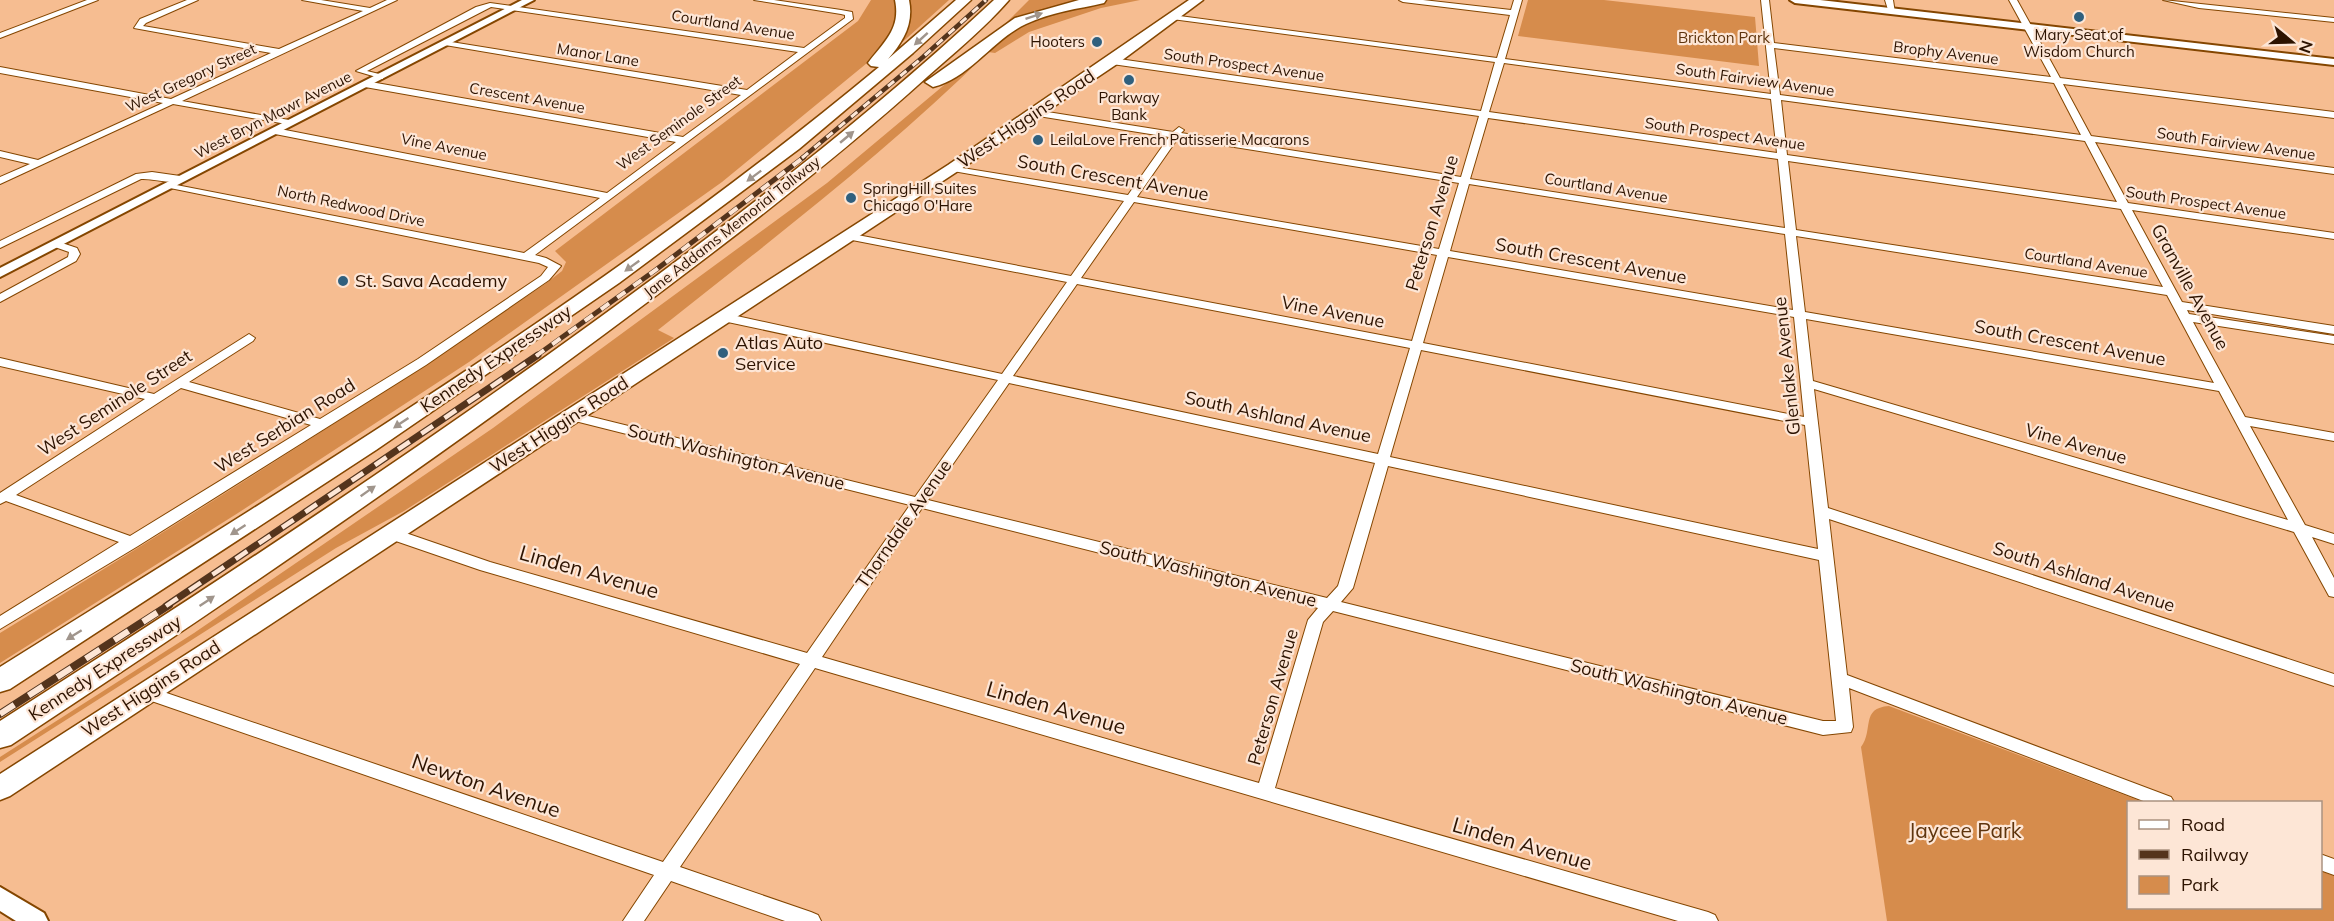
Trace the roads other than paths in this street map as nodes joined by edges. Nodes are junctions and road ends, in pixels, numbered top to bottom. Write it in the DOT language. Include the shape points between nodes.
graph roads {
  1 [pos="94,0"];
  2 [pos="194,0"];
  3 [pos="306,0"];
  4 [pos="393,0"];
  5 [pos="529,0"];
  6 [pos="758,0"];
  7 [pos="810,0"];
  8 [pos="902,0"];
  9 [pos="964,0"];
  10 [pos="1099,0"];
  11 [pos="1197,0"];
  12 [pos="1212,0"];
  13 [pos="1403,0"];
  14 [pos="1518,0"];
  15 [pos="1765,0"];
  16 [pos="1795,0"];
  17 [pos="1889,0"];
  18 [pos="2013,0"];
  19 [pos="2168,0"];
  20 [pos="2257,0"];
  21 [pos="1007,4"];
  22 [pos="800,6"];
  23 [pos="515,7"];
  24 [pos="371,10"];
  25 [pos="1892,11"];
  26 [pos="2268,13"];
  27 [pos="1514,14"];
  28 [pos="1178,18"];
  29 [pos="2334,20"];
  30 [pos="2027,27"];
  31 [pos="0,36"];
  32 [pos="445,43"];
  33 [pos="1770,45"];
  34 [pos="805,51"];
  35 [pos="279,52"];
  36 [pos="1114,60"];
  37 [pos="1501,60"];
  38 [pos="2334,62"];
  39 [pos="0,70"];
  40 [pos="16,73"];
  41 [pos="380,76"];
  42 [pos="0,79"];
  43 [pos="2056,81"];
  44 [pos="933,82"];
  45 [pos="365,84"];
  46 [pos="747,93"];
  47 [pos="1775,97"];
  48 [pos="174,101"];
  49 [pos="1038,111"];
  50 [pos="1485,114"];
  51 [pos="2334,115"];
  52 [pos="289,123"];
  53 [pos="275,131"];
  54 [pos="1177,133"];
  55 [pos="2088,138"];
  56 [pos="683,140"];
  57 [pos="0,154"];
  58 [pos="1782,157"];
  59 [pos="777,159"];
  60 [pos="40,163"];
  61 [pos="953,168"];
  62 [pos="2334,171"];
  63 [pos="1466,178"];
  64 [pos="0,181"];
  65 [pos="175,182"];
  66 [pos="608,196"];
  67 [pos="1130,199"];
  68 [pos="2125,206"];
  69 [pos="1790,228"];
  70 [pos="847,236"];
  71 [pos="2334,236"];
  72 [pos="56,244"];
  73 [pos="0,245"];
  74 [pos="1444,254"];
  75 [pos="526,257"];
  76 [pos="0,273"];
  77 [pos="1073,280"];
  78 [pos="2170,288"];
  79 [pos="0,299"];
  80 [pos="2183,311"];
  81 [pos="1799,315"];
  82 [pos="723,317"];
  83 [pos="2334,330"];
  84 [pos="249,338"];
  85 [pos="2334,340"];
  86 [pos="1415,346"];
  87 [pos="0,362"];
  88 [pos="1006,378"];
  89 [pos="178,383"];
  90 [pos="1807,383"];
  91 [pos="2224,388"];
  92 [pos="156,398"];
  93 [pos="572,416"];
  94 [pos="2242,420"];
  95 [pos="1811,422"];
  96 [pos="322,424"];
  97 [pos="447,436"];
  98 [pos="2334,437"];
  99 [pos="1381,459"];
  100 [pos="2,498"];
  101 [pos="919,502"];
  102 [pos="1821,511"];
  103 [pos="2300,529"];
  104 [pos="392,534"];
  105 [pos="2334,539"];
  106 [pos="133,542"];
  107 [pos="1826,556"];
  108 [pos="2334,592"];
  109 [pos="1330,605"];
  110 [pos="0,623"];
  111 [pos="811,660"];
  112 [pos="1839,678"];
  113 [pos="2334,680"];
  114 [pos="0,681"];
  115 [pos="146,692"];
  116 [pos="1845,728"];
  117 [pos="0,736"];
  118 [pos="0,788"];
  119 [pos="1265,793"];
  120 [pos="2162,801"];
  121 [pos="666,872"];
  122 [pos="0,898"];
  123 [pos="36,921"];
  124 [pos="633,921"];
  125 [pos="811,921"];
  126 [pos="1708,921"];
  1 -- 31 [label="street"];
  2 -- 35 [label="street" via="137,26 142,30"];
  3 -- 24 [label="street"];
  4 -- 24 [label="street, West Gregory Street"];
  5 -- 23 [label="street, West Bryn Mawr Avenue"];
  6 -- 22 [label="street"];
  7 -- 22 [label="street"];
  8 -- 59 [label="highway" via="902,25 893,44 788,138"];
  9 -- 59 [label="highway, Kennedy Expressway, one-way"];
  44 -- 10 [label="highway, one-way" via="1020,21"];
  11 -- 28 [label="main road, West Higgins Road"];
  12 -- 28 [label="main road, West Higgins Road"];
  13 -- 27 [label="street"];
  14 -- 27 [label="street, Peterson Avenue"];
  15 -- 33 [label="street, Glenlake Avenue"];
  16 -- 25 [label="street"];
  17 -- 25 [label="street"];
  18 -- 30 [label="street, Granville Avenue"];
  19 -- 26 [label="street"];
  20 -- 26 [label="street"];
  21 -- 44 [label="highway"];
  97 -- 21 [label="highway, Jane Addams Memorial Tollway, one-way" via="666,279 795,179"];
  22 -- 34 [label="street, West Seminole Street" via="849,14 849,19"];
  23 -- 32 [label="street, West Bryn Mawr Avenue"];
  23 -- 34 [label="street, Courtland Avenue"];
  23 -- 41 [label="street, West Bryn Mawr Avenue" via="496,5 478,9 360,70"];
  24 -- 35 [label="street, West Gregory Street"];
  25 -- 30 [label="street"];
  26 -- 29 [label="street"];
  27 -- 37 [label="street, Peterson Avenue"];
  28 -- 36 [label="main road, West Higgins Road"];
  28 -- 37 [label="street, South Fairview Avenue"];
  30 -- 38 [label="street"];
  30 -- 43 [label="street, Granville Avenue"];
  32 -- 41 [label="street, West Bryn Mawr Avenue"];
  32 -- 46 [label="street, Manor Lane"];
  33 -- 43 [label="street, Brophy Avenue"];
  33 -- 47 [label="street, Glenlake Avenue"];
  34 -- 46 [label="street, West Seminole Street"];
  35 -- 48 [label="street, West Gregory Street"];
  36 -- 49 [label="main road, West Higgins Road"];
  36 -- 50 [label="street, South Prospect Avenue"];
  37 -- 47 [label="street, South Fairview Avenue"];
  37 -- 50 [label="street, Peterson Avenue"];
  39 -- 40 [label="street"];
  40 -- 42 [label="street"];
  40 -- 48 [label="street"];
  41 -- 45 [label="street, West Bryn Mawr Avenue"];
  43 -- 51 [label="street, Brophy Avenue"];
  43 -- 55 [label="street, Granville Avenue"];
  44 -- 97 [label="highway" via="822,178 644,310 515,402"];
  45 -- 52 [label="street, West Bryn Mawr Avenue"];
  45 -- 56 [label="street, Crescent Avenue"];
  46 -- 56 [label="street, West Seminole Street"];
  47 -- 55 [label="street, South Fairview Avenue"];
  47 -- 58 [label="street, Glenlake Avenue"];
  48 -- 52 [label="street"];
  48 -- 60 [label="street, West Gregory Street"];
  49 -- 54 [label="street, Courtland Avenue"];
  49 -- 61 [label="main road, West Higgins Road"];
  50 -- 58 [label="street, South Prospect Avenue"];
  50 -- 63 [label="street, Peterson Avenue"];
  52 -- 53 [label="street, West Bryn Mawr Avenue"];
  53 -- 65 [label="street, West Bryn Mawr Avenue"];
  53 -- 66 [label="street, Vine Avenue"];
  54 -- 63 [label="street, Courtland Avenue"];
  54 -- 67 [label="street, Thorndale Avenue"];
  55 -- 62 [label="street, South Fairview Avenue"];
  55 -- 68 [label="street, Granville Avenue"];
  56 -- 66 [label="street, West Seminole Street"];
  57 -- 60 [label="street"];
  58 -- 68 [label="street, South Prospect Avenue"];
  58 -- 69 [label="street, Glenlake Avenue"];
  59 -- 114 [label="highway, Kennedy Expressway, one-way" via="600,288 430,404"];
  60 -- 64 [label="street, West Gregory Street"];
  61 -- 67 [label="street, South Crescent Avenue"];
  61 -- 70 [label="main road, West Higgins Road"];
  63 -- 69 [label="street, Courtland Avenue"];
  63 -- 74 [label="street, Peterson Avenue"];
  65 -- 72 [label="street, West Bryn Mawr Avenue"];
  65 -- 73 [label="street, West Bryn Mawr Avenue" via="152,175 139,176"];
  65 -- 75 [label="street, North Redwood Drive"];
  66 -- 75 [label="street, West Seminole Street"];
  67 -- 74 [label="street, South Crescent Avenue"];
  67 -- 77 [label="street, Thorndale Avenue"];
  68 -- 71 [label="street, South Prospect Avenue"];
  68 -- 78 [label="street, Granville Avenue"];
  69 -- 78 [label="street, Courtland Avenue"];
  69 -- 81 [label="street, Glenlake Avenue"];
  70 -- 77 [label="street, Vine Avenue"];
  70 -- 82 [label="main road, West Higgins Road"];
  72 -- 76 [label="street, West Bryn Mawr Avenue"];
  72 -- 79 [label="street" via="73,250 72,259"];
  74 -- 81 [label="street, South Crescent Avenue"];
  74 -- 86 [label="street, Peterson Avenue"];
  75 -- 96 [label="street, West Serbian Road" via="555,266 545,278 488,317"];
  77 -- 86 [label="street, Vine Avenue"];
  77 -- 88 [label="street, Thorndale Avenue"];
  78 -- 80 [label="street, Granville Avenue"];
  80 -- 83 [label="street"];
  80 -- 85 [label="street"];
  80 -- 91 [label="street, Granville Avenue"];
  81 -- 90 [label="street, Glenlake Avenue"];
  81 -- 91 [label="street, South Crescent Avenue"];
  82 -- 88 [label="street, South Ashland Avenue"];
  82 -- 93 [label="main road, West Higgins Road"];
  84 -- 89 [label="street, West Seminole Street"];
  86 -- 95 [label="street, Vine Avenue"];
  86 -- 99 [label="street, Peterson Avenue"];
  87 -- 92 [label="street"];
  88 -- 99 [label="street, South Ashland Avenue"];
  88 -- 101 [label="street, Thorndale Avenue"];
  89 -- 92 [label="street, West Seminole Street"];
  89 -- 96 [label="street"];
  90 -- 95 [label="street, Glenlake Avenue"];
  90 -- 103 [label="street, Vine Avenue"];
  91 -- 94 [label="street, Granville Avenue"];
  92 -- 100 [label="street, West Seminole Street"];
  93 -- 101 [label="street, South Washington Avenue"];
  93 -- 104 [label="main road, West Higgins Road"];
  94 -- 98 [label="street"];
  94 -- 103 [label="street, Granville Avenue"];
  95 -- 102 [label="street, Glenlake Avenue"];
  96 -- 106 [label="street, West Serbian Road"];
  117 -- 97 [label="highway, Kennedy Expressway, one-way" via="237,581"];
  99 -- 107 [label="street, South Ashland Avenue"];
  99 -- 109 [label="street, Peterson Avenue" via="1345,588"];
  100 -- 106 [label="street"];
  101 -- 109 [label="street, South Washington Avenue"];
  101 -- 111 [label="street, Thorndale Avenue"];
  102 -- 107 [label="street, Glenlake Avenue"];
  102 -- 113 [label="street, South Ashland Avenue"];
  103 -- 105 [label="street, Vine Avenue"];
  103 -- 108 [label="street, Granville Avenue"];
  104 -- 111 [label="street, Linden Avenue" via="485,566"];
  104 -- 115 [label="main road, West Higgins Road"];
  106 -- 110 [label="street, West Serbian Road"];
  107 -- 112 [label="street, Glenlake Avenue"];
  109 -- 116 [label="street, South Washington Avenue" via="1823,728"];
  109 -- 119 [label="street, Peterson Avenue" via="1316,620"];
  111 -- 119 [label="street, Linden Avenue"];
  111 -- 121 [label="street, Thorndale Avenue"];
  112 -- 116 [label="street, Glenlake Avenue"];
  112 -- 120 [label="street"];
  115 -- 118 [label="main road, West Higgins Road"];
  115 -- 121 [label="street, Newton Avenue"];
  119 -- 126 [label="street, Linden Avenue"];
  121 -- 124 [label="street, Thorndale Avenue"];
  121 -- 125 [label="street, Newton Avenue"];
  122 -- 123 [label="street"];
}
